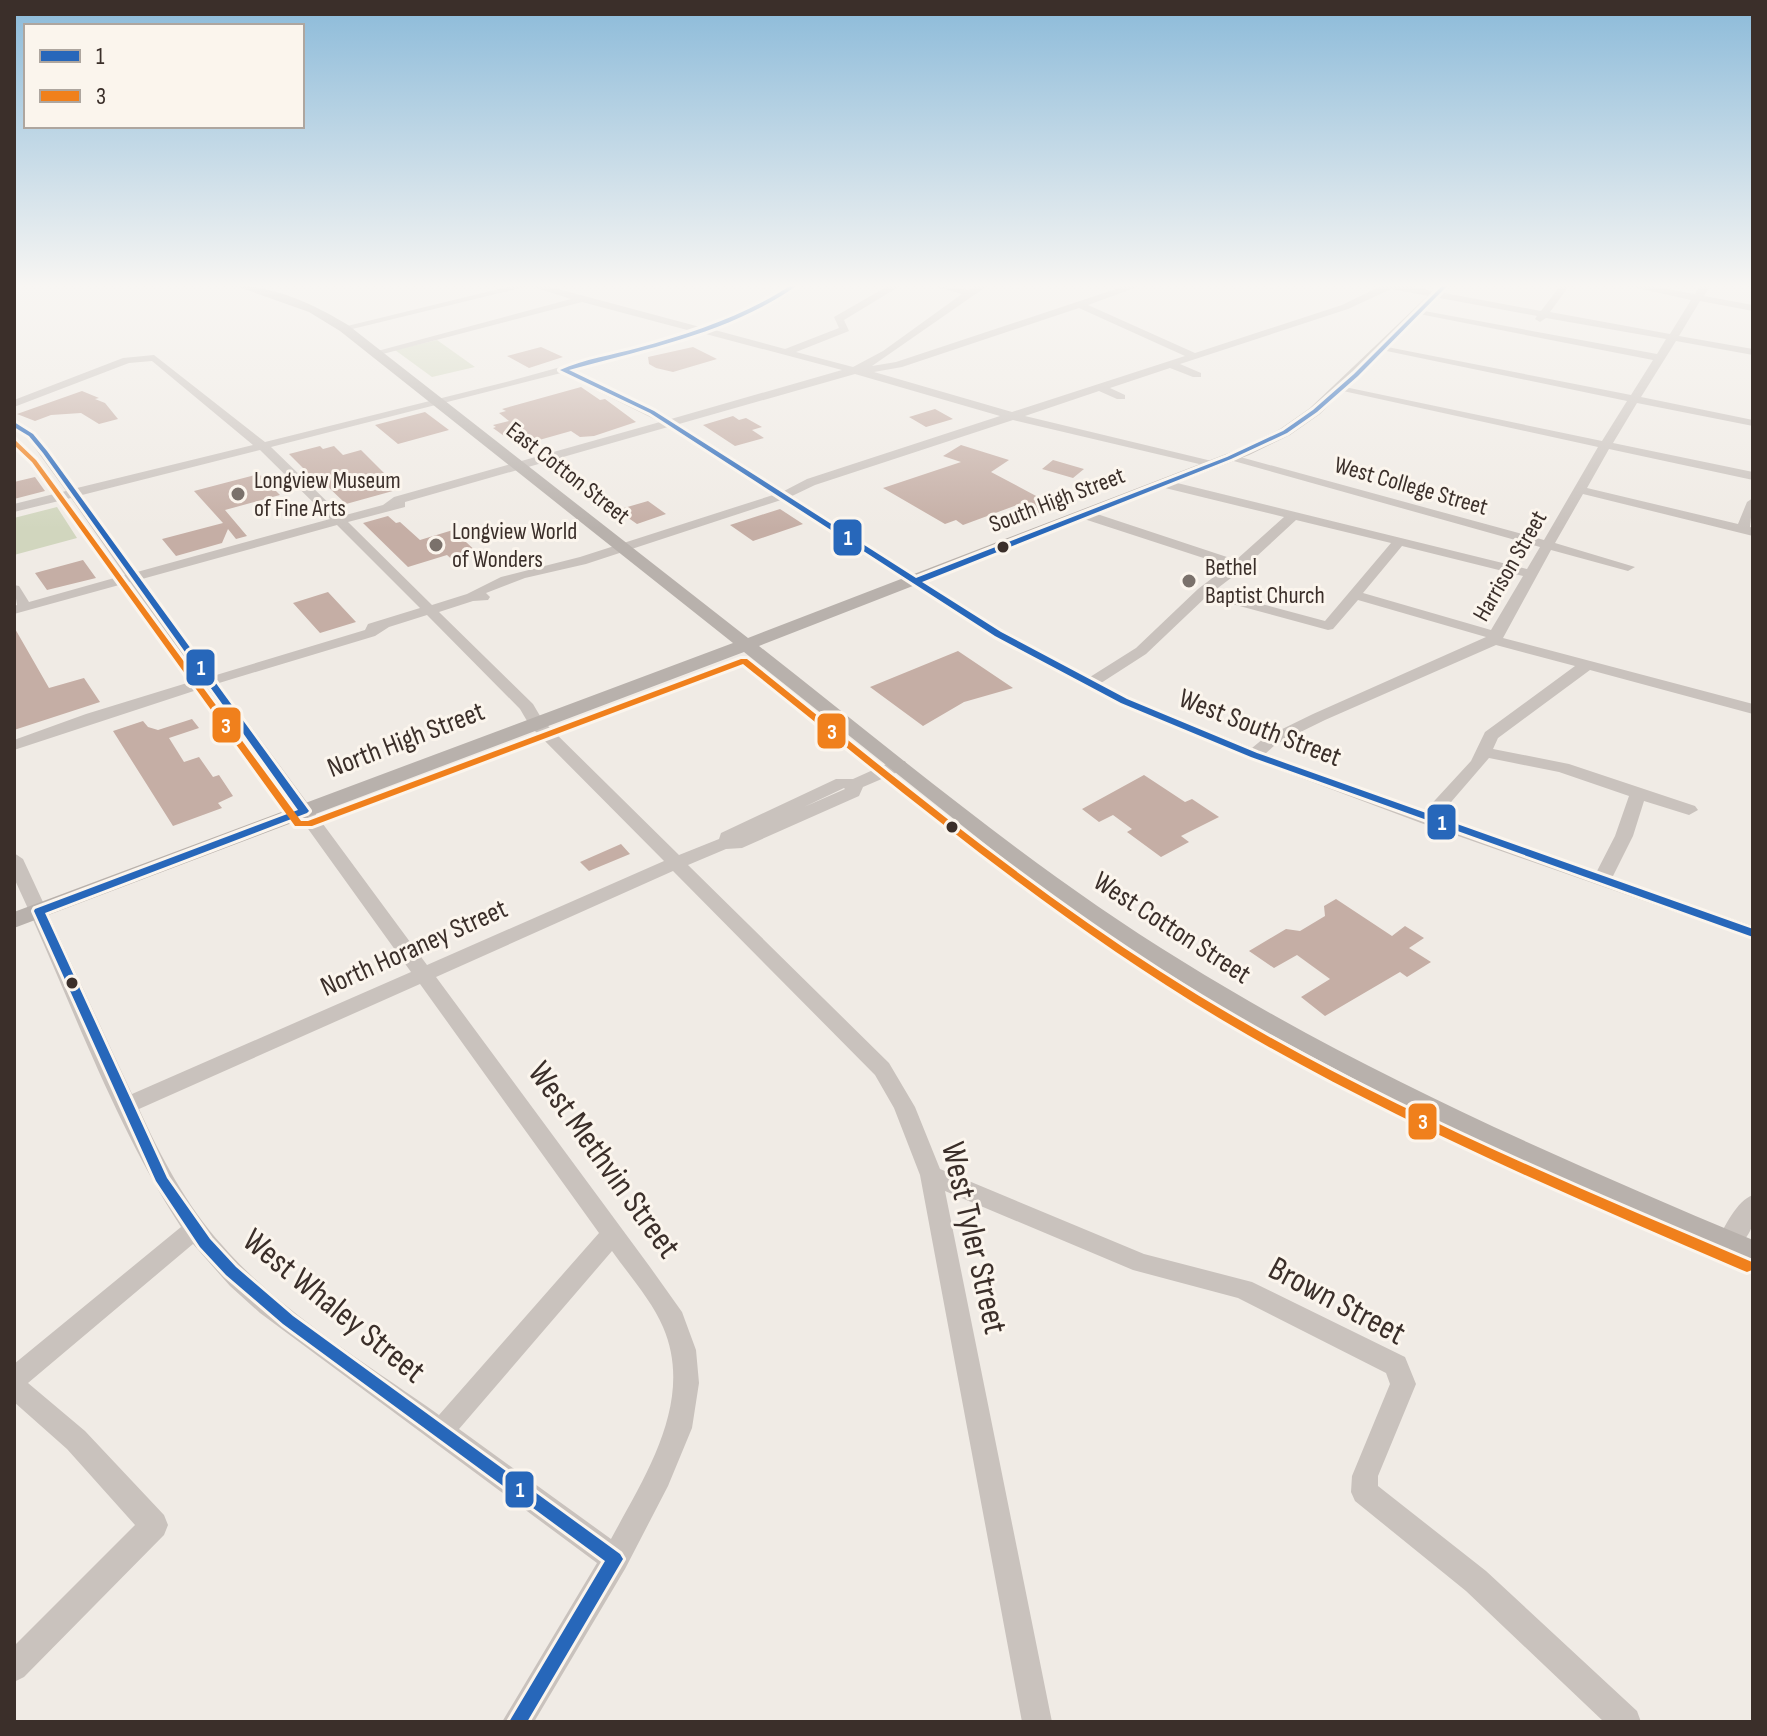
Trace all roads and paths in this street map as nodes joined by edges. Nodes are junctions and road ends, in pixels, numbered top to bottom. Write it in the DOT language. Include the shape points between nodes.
graph roads {
  1 [pos="116,367"];
  2 [pos="168,367"];
  3 [pos="393,367"];
  4 [pos="574,367"];
  5 [pos="837,367"];
  6 [pos="862,367"];
  7 [pos="888,367"];
  8 [pos="1161,367"];
  9 [pos="1177,367"];
  10 [pos="1363,367"];
  11 [pos="1473,367"];
  12 [pos="1655,367"];
  13 [pos="563,370"];
  14 [pos="852,371"];
  15 [pos="1197,375"];
  16 [pos="1099,387"];
  17 [pos="1340,389"];
  18 [pos="1121,397"];
  19 [pos="1635,399"];
  20 [pos="437,402"];
  21 [pos="14,404"];
  22 [pos="1012,416"];
  23 [pos="1753,423"];
  24 [pos="14,424"];
  25 [pos="672,424"];
  26 [pos="1606,444"];
  27 [pos="258,446"];
  28 [pos="1229,458"];
  29 [pos="1212,465"];
  30 [pos="521,467"];
  31 [pos="1753,476"];
  32 [pos="1165,484"];
  33 [pos="1580,490"];
  34 [pos="74,493"];
  35 [pos="785,495"];
  36 [pos="1753,502"];
  37 [pos="14,508"];
  38 [pos="1086,515"];
  39 [pos="1292,517"];
  40 [pos="333,521"];
  41 [pos="1748,531"];
  42 [pos="1398,543"];
  43 [pos="625,547"];
  44 [pos="1547,547"];
  45 [pos="1239,565"];
  46 [pos="1628,567"];
  47 [pos="1532,574"];
  48 [pos="134,578"];
  49 [pos="916,581"];
  50 [pos="14,589"];
  51 [pos="1203,592"];
  52 [pos="1356,595"];
  53 [pos="18,611"];
  54 [pos="424,612"];
  55 [pos="1495,638"];
  56 [pos="747,645"];
  57 [pos="1587,665"];
  58 [pos="212,681"];
  59 [pos="641,684"];
  60 [pos="1089,684"];
  61 [pos="1753,709"];
  62 [pos="536,723"];
  63 [pos="14,745"];
  64 [pos="1484,752"];
  65 [pos="1254,755"];
  66 [pos="899,765"];
  67 [pos="1638,793"];
  68 [pos="1689,810"];
  69 [pos="304,811"];
  70 [pos="1427,819"];
  71 [pos="14,859"];
  72 [pos="676,863"];
  73 [pos="1601,881"];
  74 [pos="39,911"];
  75 [pos="14,920"];
  76 [pos="1753,933"];
  77 [pos="424,974"];
  78 [pos="126,1106"];
  79 [pos="931,1175"];
  80 [pos="1753,1204"];
  81 [pos="194,1230"];
  82 [pos="613,1234"];
  83 [pos="1728,1243"];
  84 [pos="1753,1253"];
  85 [pos="14,1379"];
  86 [pos="14,1386"];
  87 [pos="440,1432"];
  88 [pos="615,1559"];
  89 [pos="14,1667"];
  90 [pos="517,1722"];
  91 [pos="1037,1722"];
  92 [pos="1626,1722"];
  1 -- 21 [label="street, West Tyler Street"];
  2 -- 27 [label="street, West Tyler Street"];
  3 -- 20 [label="main road, East Cotton Street"];
  4 -- 13 [label="street"];
  5 -- 14 [label="street"];
  6 -- 14 [label="street"];
  7 -- 14 [label="street"];
  8 -- 16 [label="street"];
  9 -- 15 [label="street"];
  10 -- 17 [label="main road, South High Street"];
  11 -- 19 [label="street"];
  12 -- 19 [label="street, Harrison Street"];
  13 -- 20 [label="street"];
  13 -- 25 [label="street, West South Street"];
  14 -- 22 [label="street"];
  14 -- 25 [label="street"];
  16 -- 18 [label="street"];
  16 -- 22 [label="street"];
  17 -- 26 [label="street"];
  17 -- 28 [label="main road, South High Street" via="1292,427"];
  19 -- 23 [label="street"];
  19 -- 26 [label="street, Harrison Street"];
  20 -- 27 [label="street"];
  20 -- 30 [label="main road, East Cotton Street"];
  22 -- 29 [label="street"];
  22 -- 35 [label="street"];
  24 -- 34 [label="street, West Methvin Street" via="35,440"];
  25 -- 30 [label="street"];
  25 -- 35 [label="street, West South Street"];
  26 -- 31 [label="street"];
  26 -- 33 [label="street, Harrison Street"];
  27 -- 34 [label="street"];
  27 -- 40 [label="street, West Tyler Street" via="261,456"];
  28 -- 29 [label="main road, South High Street"];
  28 -- 44 [label="street, West College Street"];
  29 -- 32 [label="main road, South High Street"];
  30 -- 40 [label="street"];
  30 -- 43 [label="main road, East Cotton Street"];
  32 -- 38 [label="main road, South High Street"];
  32 -- 39 [label="street"];
  33 -- 41 [label="street"];
  33 -- 44 [label="street, Harrison Street"];
  34 -- 37 [label="street"];
  34 -- 48 [label="street, West Methvin Street"];
  35 -- 43 [label="street"];
  35 -- 49 [label="street, West South Street"];
  36 -- 41 [label="street"];
  38 -- 45 [label="street"];
  38 -- 49 [label="main road, South High Street"];
  39 -- 42 [label="street"];
  39 -- 45 [label="street"];
  40 -- 48 [label="street"];
  40 -- 54 [label="street, West Tyler Street"];
  42 -- 47 [label="street"];
  42 -- 52 [label="street"];
  43 -- 54 [label="street" via="486,597"];
  43 -- 56 [label="main road, West Cotton Street"];
  44 -- 46 [label="street, West College Street"];
  44 -- 47 [label="street, Harrison Street"];
  45 -- 51 [label="street"];
  47 -- 55 [label="street, Harrison Street"];
  48 -- 53 [label="street"];
  48 -- 58 [label="street, West Methvin Street"];
  49 -- 56 [label="main road, South High Street"];
  49 -- 60 [label="street, West South Street"];
  50 -- 53 [label="street"];
  51 -- 52 [label="street" via="1328,626"];
  51 -- 60 [label="street" via="1141,651"];
  52 -- 55 [label="street"];
  54 -- 58 [label="street"];
  54 -- 62 [label="street, West Tyler Street" via="515,712"];
  55 -- 57 [label="street"];
  55 -- 65 [label="street, Harrison Street" via="1311,721"];
  56 -- 59 [label="main road, South High Street"];
  56 -- 66 [label="main road, West Cotton Street"];
  57 -- 61 [label="street"];
  57 -- 64 [label="street" via="1491,735"];
  58 -- 63 [label="street"];
  58 -- 69 [label="street, West Methvin Street"];
  59 -- 62 [label="main road, North High Street"];
  60 -- 65 [label="street, West South Street"];
  62 -- 69 [label="main road, North High Street"];
  62 -- 72 [label="street, West Tyler Street"];
  64 -- 67 [label="street" via="1553,765"];
  64 -- 70 [label="street"];
  65 -- 70 [label="street, West South Street"];
  66 -- 72 [label="street, North Horaney Street" via="855,784 853,792 792,813 736,844 724,843"];
  66 -- 83 [label="main road, West Cotton Street" via="1102,920 1261,1021 1462,1126"];
  67 -- 68 [label="street"];
  67 -- 73 [label="street"];
  69 -- 74 [label="main road, North High Street"];
  69 -- 77 [label="street, West Methvin Street"];
  70 -- 73 [label="street, West South Street"];
  71 -- 74 [label="street, West Whaley Street"];
  72 -- 77 [label="street, North Horaney Street"];
  72 -- 79 [label="street, West Tyler Street" via="882,1069 904,1107"];
  73 -- 76 [label="street, West South Street"];
  74 -- 75 [label="main road, North High Street"];
  74 -- 78 [label="street, West Whaley Street"];
  77 -- 78 [label="street, North Horaney Street"];
  77 -- 82 [label="street, West Methvin Street"];
  78 -- 81 [label="street, West Whaley Street" via="168,1192"];
  79 -- 91 [label="street, West Tyler Street"];
  79 -- 92 [label="street, Brown Street" via="1141,1263 1243,1289 1396,1365 1403,1384 1365,1476 1365,1492 1476,1581"];
  80 -- 83 [label="street"];
  81 -- 85 [label="street"];
  81 -- 87 [label="street, West Whaley Street" via="258,1297"];
  82 -- 87 [label="street"];
  82 -- 88 [label="street, West Methvin Street" via="673,1320 684,1350 686,1383 672,1450"];
  83 -- 84 [label="main road, West Cotton Street"];
  86 -- 89 [label="street" via="76,1440 154,1525"];
  87 -- 88 [label="street, West Whaley Street"];
  88 -- 90 [label="street, West Methvin Street"];
}
